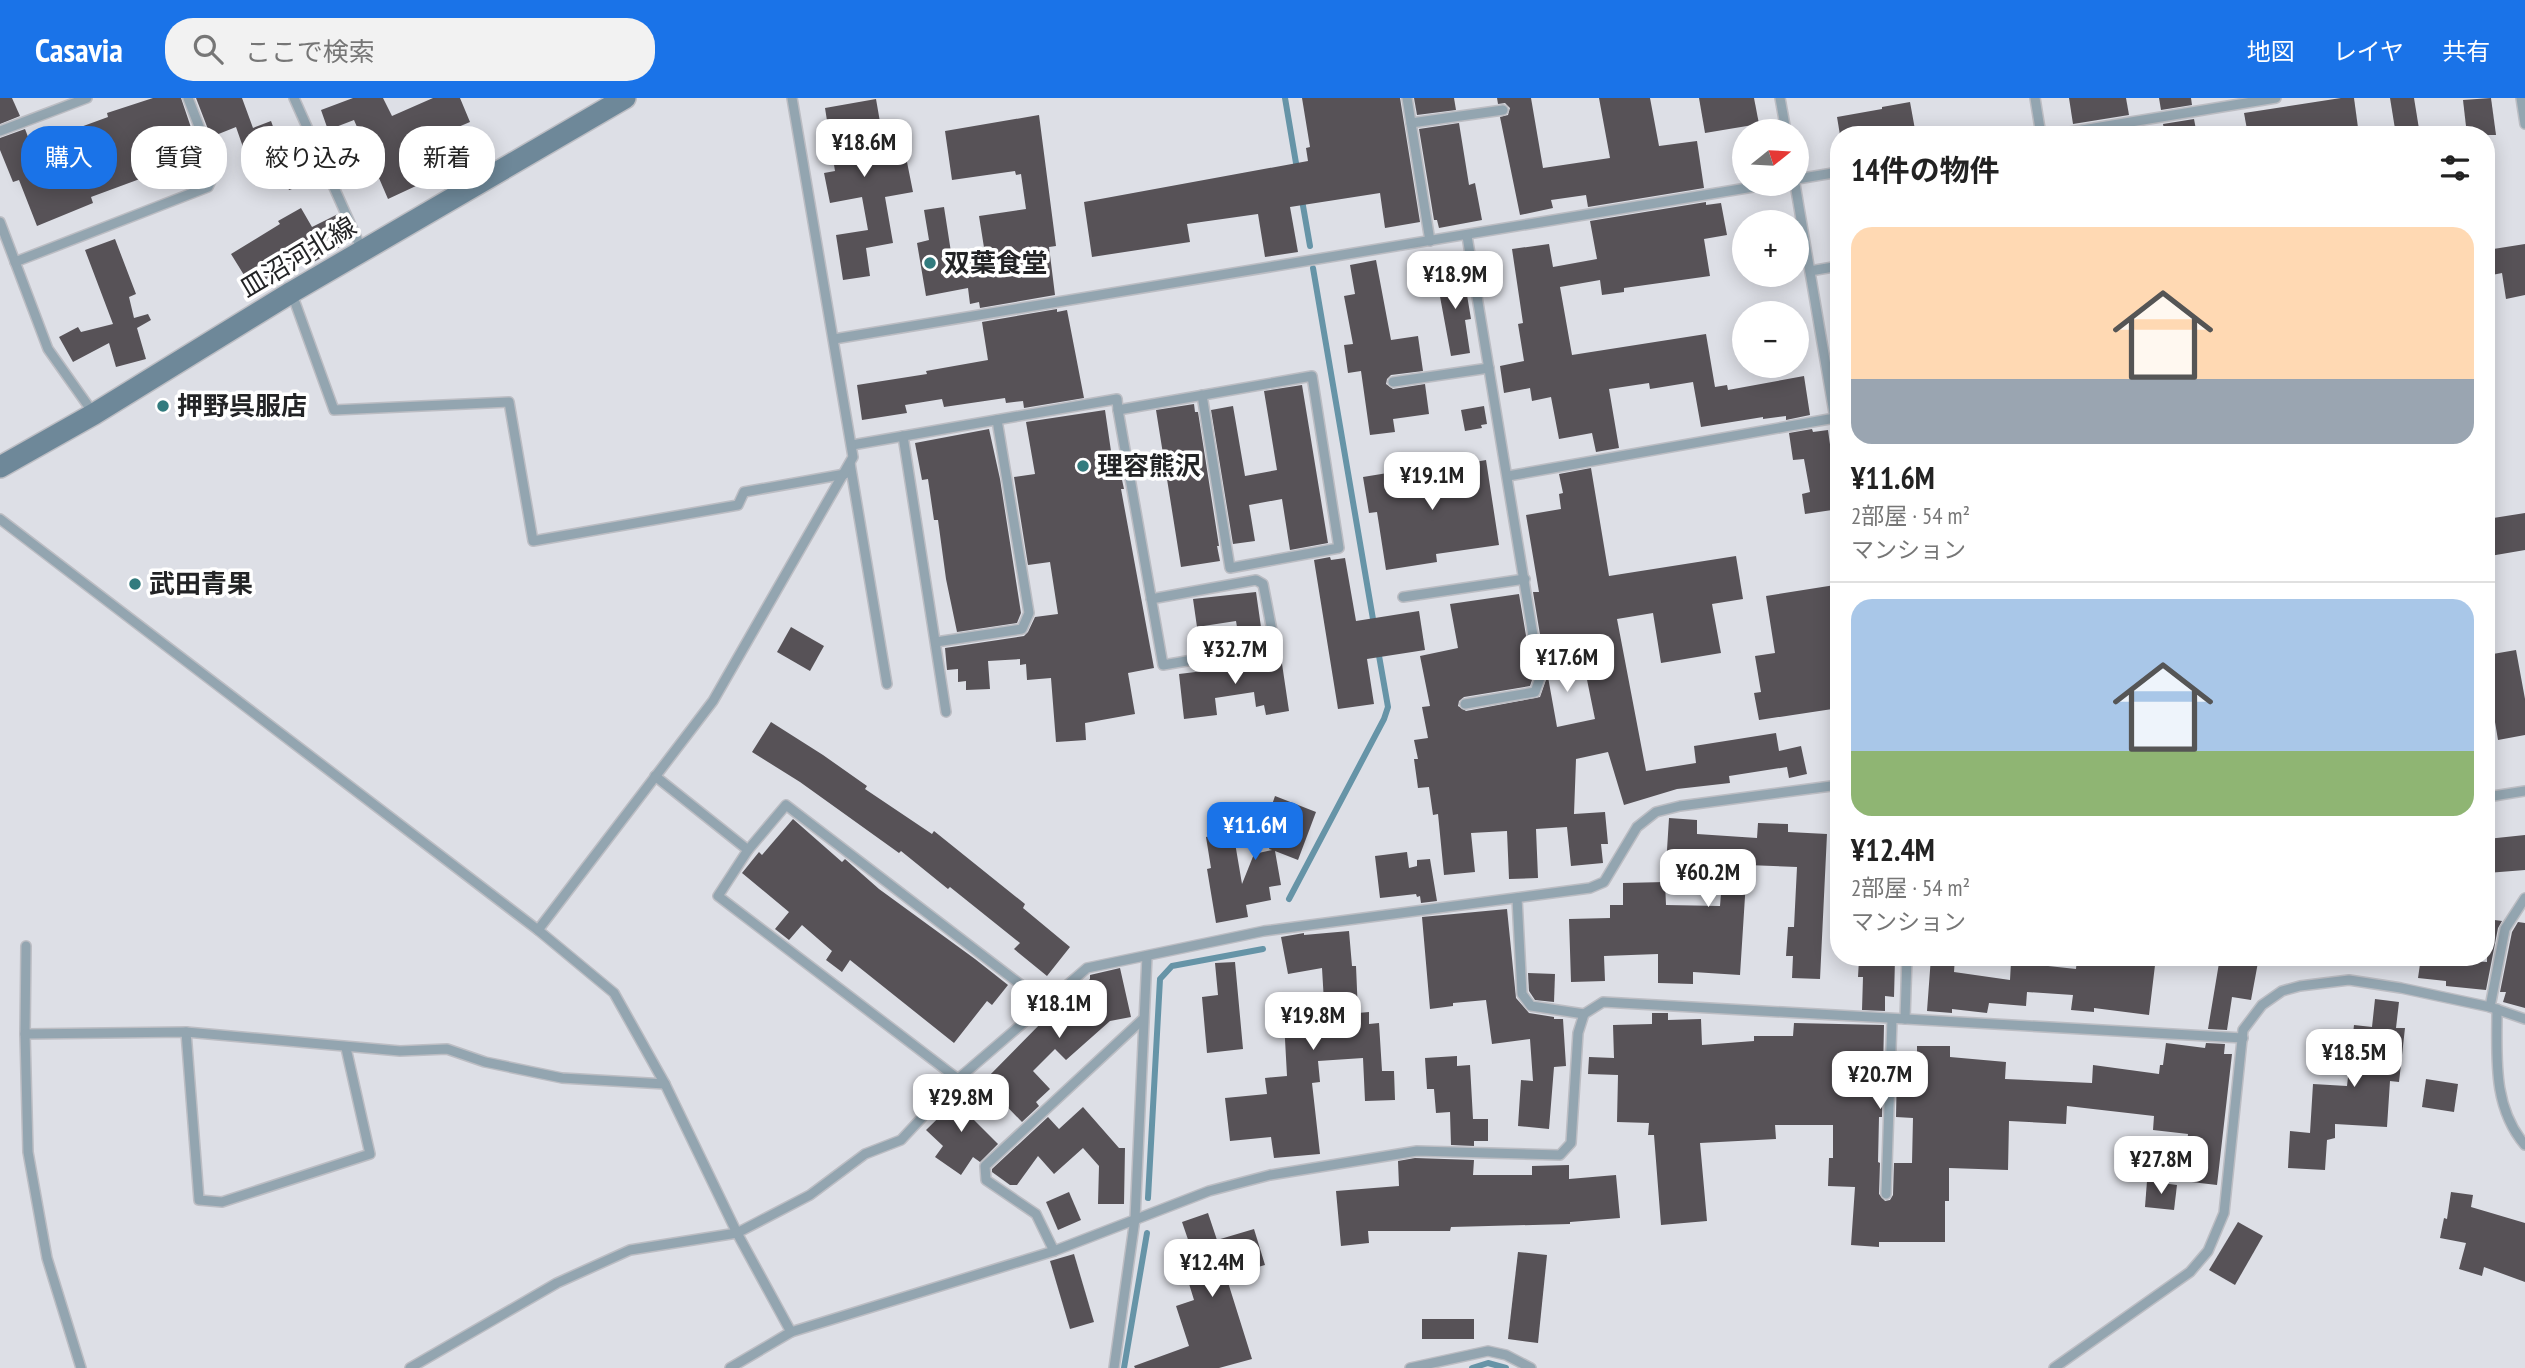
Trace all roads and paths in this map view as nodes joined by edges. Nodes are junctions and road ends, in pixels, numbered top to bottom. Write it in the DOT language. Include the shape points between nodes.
graph roads {
  1 [pos="87,98"];
  2 [pos="188,98"];
  3 [pos="295,98"];
  4 [pos="625,98"];
  5 [pos="792,98"];
  6 [pos="1407,98"];
  7 [pos="1780,98"];
  8 [pos="2035,98"];
  9 [pos="2276,98"];
  10 [pos="2522,100"];
  11 [pos="1503,110"];
  12 [pos="1784,119"];
  13 [pos="1412,123"];
  14 [pos="2525,124"];
  15 [pos="2040,126"];
  16 [pos="2106,126"];
  17 [pos="0,131"];
  18 [pos="1830,174"];
  19 [pos="1810,178"];
  20 [pos="1732,191"];
  21 [pos="1798,196"];
  22 [pos="0,222"];
  23 [pos="1467,236"];
  24 [pos="1430,241"];
  25 [pos="363,251"];
  26 [pos="15,262"];
  27 [pos="1830,268"];
  28 [pos="1810,271"];
  29 [pos="292,292"];
  30 [pos="834,339"];
  31 [pos="1489,368"];
  32 [pos="1392,382"];
  33 [pos="1830,389"];
  34 [pos="1202,395"];
  35 [pos="1118,410"];
  36 [pos="94,414"];
  37 [pos="1830,419"];
  38 [pos="997,420"];
  39 [pos="902,436"];
  40 [pos="852,445"];
  41 [pos="850,463"];
  42 [pos="0,467"];
  43 [pos="845,474"];
  44 [pos="1508,476"];
  45 [pos="0,519"];
  46 [pos="1253,564"];
  47 [pos="1525,579"];
  48 [pos="1255,580"];
  49 [pos="1403,597"];
  50 [pos="1151,599"];
  51 [pos="936,642"];
  52 [pos="887,684"];
  53 [pos="1465,704"];
  54 [pos="946,712"];
  55 [pos="655,776"];
  56 [pos="1830,786"];
  57 [pos="2525,791"];
  58 [pos="2495,796"];
  59 [pos="748,850"];
  60 [pos="1517,898"];
  61 [pos="2525,898"];
  62 [pos="538,930"];
  63 [pos="26,946"];
  64 [pos="1147,956"];
  65 [pos="1908,966"];
  66 [pos="1046,1004"];
  67 [pos="2494,1008"];
  68 [pos="1584,1014"];
  69 [pos="1892,1019"];
  70 [pos="1905,1019"];
  71 [pos="2525,1019"];
  72 [pos="1142,1020"];
  73 [pos="186,1032"];
  74 [pos="25,1034"];
  75 [pos="2243,1038"];
  76 [pos="346,1048"];
  77 [pos="958,1079"];
  78 [pos="665,1084"];
  79 [pos="2525,1145"];
  80 [pos="1886,1194"];
  81 [pos="1135,1219"];
  82 [pos="737,1233"];
  83 [pos="1054,1251"];
  84 [pos="791,1332"];
  85 [pos="80,1368"];
  86 [pos="410,1368"];
  87 [pos="730,1368"];
  88 [pos="1114,1368"];
  89 [pos="1410,1368"];
  90 [pos="1531,1368"];
  91 [pos="2054,1368"];
  1 -- 17 [label="lane"];
  2 -- 26 [label="lane" via="216,170 208,187"];
  3 -- 25 [label="lane"];
  4 -- 25 [label="main road, 皿沼河北線"];
  5 -- 30 [label="lane"];
  6 -- 13 [label="lane"];
  7 -- 12 [label="lane"];
  8 -- 15 [label="lane"];
  9 -- 16 [label="lane"];
  10 -- 14 [label="lane"];
  11 -- 13 [label="lane"];
  13 -- 24 [label="lane"];
  18 -- 19 [label="lane"];
  20 -- 23 [label="lane"];
  21 -- 28 [label="lane"];
  22 -- 26 [label="lane"];
  23 -- 24 [label="lane"];
  23 -- 31 [label="lane"];
  24 -- 30 [label="lane"];
  25 -- 29 [label="main road, 皿沼河北線"];
  26 -- 36 [label="lane" via="48,349"];
  27 -- 28 [label="lane"];
  28 -- 33 [label="lane"];
  29 -- 36 [label="main road, 皿沼河北線"];
  29 -- 43 [label="lane" via="334,410 509,402 533,541 738,505 744,492"];
  30 -- 40 [label="lane"];
  31 -- 32 [label="lane"];
  31 -- 44 [label="lane"];
  34 -- 35 [label="lane"];
  34 -- 46 [label="lane" via="1230,568"];
  34 -- 46 [label="lane" via="1311,376 1339,548"];
  35 -- 38 [label="lane" via="1116,399"];
  35 -- 50 [label="lane"];
  36 -- 42 [label="main road, 皿沼河北線"];
  37 -- 44 [label="lane"];
  38 -- 39 [label="lane"];
  38 -- 51 [label="lane" via="1029,614 1022,629"];
  39 -- 40 [label="lane"];
  39 -- 51 [label="lane"];
  40 -- 41 [label="lane"];
  41 -- 43 [label="lane"];
  41 -- 52 [label="lane"];
  43 -- 55 [label="lane" via="713,701"];
  44 -- 47 [label="lane"];
  45 -- 62 [label="lane"];
  46 -- 48 [label="lane"];
  47 -- 49 [label="lane"];
  47 -- 53 [label="lane" via="1540,678 1535,692"];
  48 -- 50 [label="lane"];
  48 -- 50 [label="lane" via="1263,584 1274,641 1269,647 1163,665"];
  51 -- 54 [label="lane"];
  55 -- 59 [label="lane"];
  55 -- 62 [label="lane"];
  56 -- 60 [label="lane" via="1656,812 1637,827 1604,882"];
  57 -- 58 [label="lane"];
  59 -- 66 [label="lane" via="786,806"];
  59 -- 77 [label="lane" via="719,895"];
  60 -- 64 [label="lane" via="1264,931"];
  60 -- 68 [label="lane" via="1522,994 1531,1006"];
  61 -- 67 [label="lane" via="2505,929"];
  62 -- 78 [label="lane" via="614,993"];
  63 -- 74 [label="lane"];
  64 -- 66 [label="lane" via="1087,968"];
  64 -- 72 [label="lane"];
  65 -- 70 [label="lane"];
  66 -- 77 [label="lane"];
  67 -- 71 [label="lane"];
  67 -- 75 [label="lane" via="2349,980 2282,991 2262,1004"];
  67 -- 79 [label="lane" via="2497,1084 2508,1121"];
  68 -- 69 [label="lane" via="1603,1002"];
  68 -- 81 [label="lane" via="1578,1033 1571,1143 1560,1155 1418,1151 1387,1155 1270,1175 1209,1191"];
  69 -- 70 [label="lane"];
  69 -- 80 [label="lane"];
  70 -- 75 [label="lane"];
  72 -- 81 [label="lane"];
  72 -- 83 [label="lane" via="985,1167 986,1180 1036,1214"];
  73 -- 74 [label="lane"];
  73 -- 76 [label="lane"];
  73 -- 76 [label="lane" via="199,1200 222,1202 370,1154"];
  74 -- 85 [label="lane" via="28,1152 47,1258"];
  75 -- 91 [label="lane" via="2224,1213 2208,1251 2190,1272"];
  76 -- 78 [label="lane" via="447,1049 562,1078"];
  77 -- 82 [label="lane" via="901,1140 865,1154 810,1195"];
  78 -- 82 [label="lane"];
  81 -- 83 [label="lane"];
  81 -- 88 [label="lane"];
  82 -- 84 [label="lane"];
  82 -- 86 [label="lane" via="630,1250 557,1283"];
  83 -- 84 [label="lane"];
  84 -- 87 [label="lane"];
  89 -- 90 [label="lane" via="1488,1352 1506,1354"];
}
